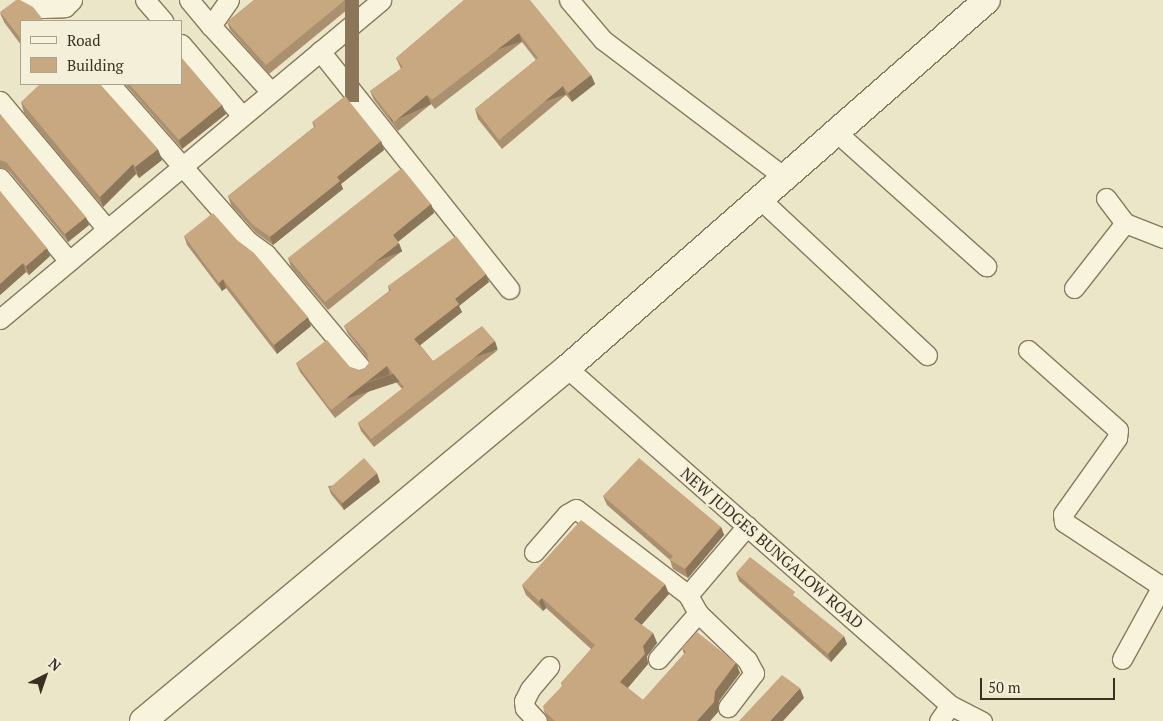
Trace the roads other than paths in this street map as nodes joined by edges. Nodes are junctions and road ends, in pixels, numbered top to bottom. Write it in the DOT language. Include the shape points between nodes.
graph roads {
  1 [pos="72,0"];
  2 [pos="145,0"];
  3 [pos="189,0"];
  4 [pos="229,0"];
  5 [pos="381,0"];
  6 [pos="569,0"];
  7 [pos="988,0"];
  8 [pos="41,10"];
  9 [pos="161,20"];
  10 [pos="211,26"];
  11 [pos="182,45"];
  12 [pos="320,51"];
  13 [pos="111,85"];
  14 [pos="271,92"];
  15 [pos="0,101"];
  16 [pos="242,116"];
  17 [pos="835,131"];
  18 [pos="184,165"];
  19 [pos="784,177"];
  20 [pos="0,178"];
  21 [pos="759,198"];
  22 [pos="1106,198"];
  23 [pos="1125,222"];
  24 [pos="107,229"];
  25 [pos="1163,238"];
  26 [pos="69,261"];
  27 [pos="986,266"];
  28 [pos="1074,288"];
  29 [pos="509,289"];
  30 [pos="1,316"];
  31 [pos="1028,350"];
  32 [pos="927,355"];
  33 [pos="362,368"];
  34 [pos="567,368"];
  35 [pos="747,526"];
  36 [pos="534,552"];
  37 [pos="1162,585"];
  38 [pos="688,595"];
  39 [pos="698,613"];
  40 [pos="658,659"];
  41 [pos="1122,659"];
  42 [pos="549,666"];
  43 [pos="950,705"];
  44 [pos="728,707"];
  45 [pos="143,721"];
  46 [pos="537,721"];
  47 [pos="939,721"];
  48 [pos="982,721"];
  1 -- 8 [label="street" via="65,7"];
  2 -- 9 [label="street"];
  3 -- 10 [label="street"];
  4 -- 10 [label="street"];
  5 -- 12 [label="street"];
  6 -- 19 [label="street" via="603,40"];
  7 -- 17 [label="street"];
  10 -- 14 [label="street"];
  11 -- 16 [label="street"];
  12 -- 14 [label="street"];
  12 -- 29 [label="street"];
  13 -- 18 [label="street"];
  14 -- 16 [label="street"];
  15 -- 24 [label="street"];
  16 -- 18 [label="street"];
  17 -- 19 [label="street"];
  17 -- 27 [label="street"];
  18 -- 24 [label="street"];
  18 -- 33 [label="street" via="248,241 266,254"];
  19 -- 21 [label="street"];
  20 -- 26 [label="street"];
  21 -- 32 [label="street"];
  21 -- 34 [label="street"];
  22 -- 23 [label="street"];
  23 -- 25 [label="street"];
  23 -- 28 [label="street"];
  24 -- 26 [label="street"];
  26 -- 30 [label="street"];
  31 -- 37 [label="street" via="1118,430 1117,438 1063,514 1064,522"];
  34 -- 35 [label="street, NEW JUDGES BUNGALOW ROAD"];
  34 -- 45 [label="street"];
  35 -- 38 [label="street"];
  35 -- 43 [label="street, NEW JUDGES BUNGALOW ROAD"];
  36 -- 38 [label="street" via="568,514 576,510"];
  37 -- 41 [label="street"];
  38 -- 39 [label="street"];
  39 -- 40 [label="street"];
  39 -- 44 [label="street" via="746,660 754,673"];
  42 -- 46 [label="street" via="524,701 525,708"];
  43 -- 47 [label="street"];
  43 -- 48 [label="street, NEW JUDGES BUNGALOW ROAD"];
}
